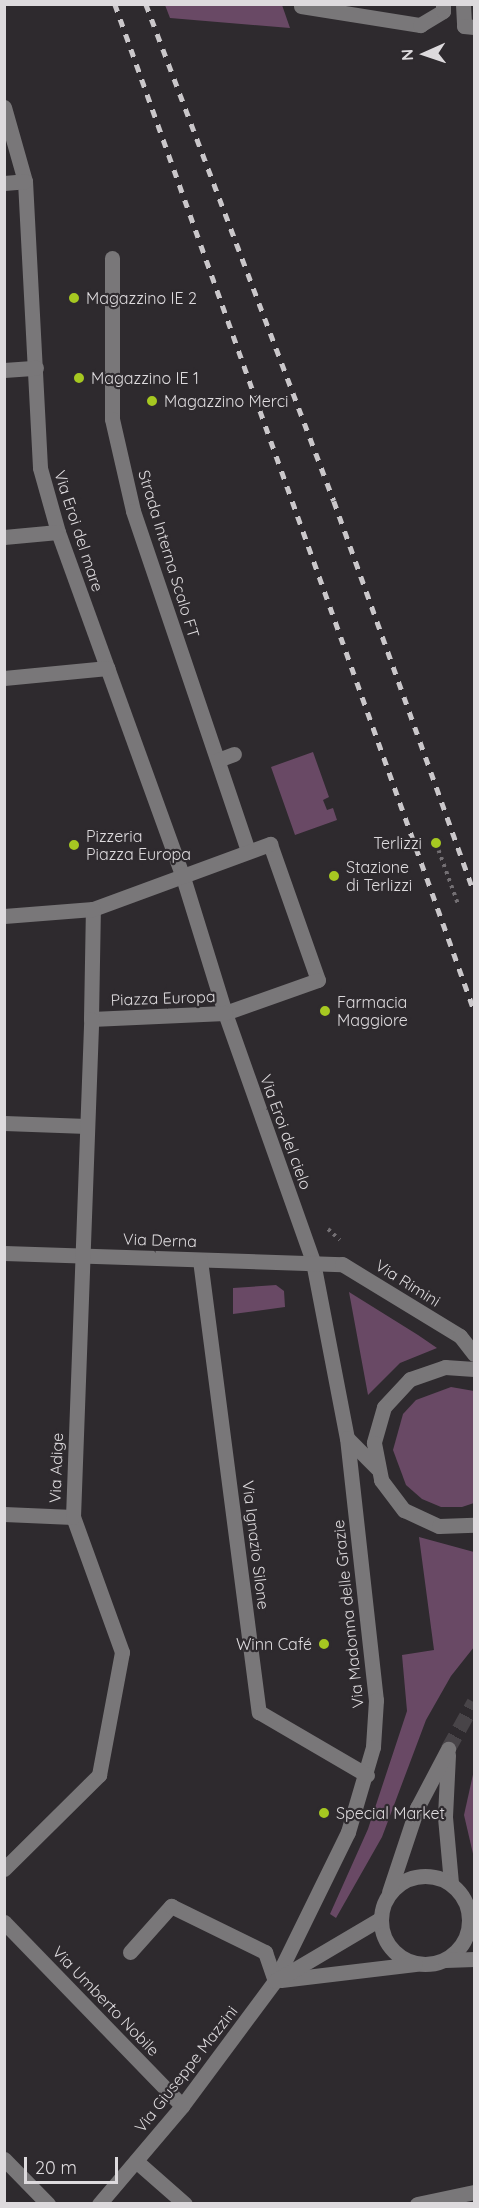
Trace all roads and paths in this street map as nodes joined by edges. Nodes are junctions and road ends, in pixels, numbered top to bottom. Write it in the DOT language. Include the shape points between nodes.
graph roads {
  1 [pos="443,4"];
  2 [pos="463,4"];
  3 [pos="300,6"];
  4 [pos="474,27"];
  5 [pos="4,107"];
  6 [pos="8,126"];
  7 [pos="25,182"];
  8 [pos="4,183"];
  9 [pos="112,258"];
  10 [pos="36,368"];
  11 [pos="4,370"];
  12 [pos="58,532"];
  13 [pos="4,537"];
  14 [pos="108,668"];
  15 [pos="4,678"];
  16 [pos="234,754"];
  17 [pos="218,760"];
  18 [pos="436,843"];
  19 [pos="248,851"];
  20 [pos="182,874"];
  21 [pos="458,904"];
  22 [pos="93,909"];
  23 [pos="4,916"];
  24 [pos="225,1013"];
  25 [pos="91,1018"];
  26 [pos="4,1123"];
  27 [pos="87,1126"];
  28 [pos="4,1253"];
  29 [pos="82,1256"];
  30 [pos="200,1260"];
  31 [pos="314,1262"];
  32 [pos="474,1354"];
  33 [pos="474,1369"];
  34 [pos="347,1438"];
  35 [pos="376,1468"];
  36 [pos="4,1514"];
  37 [pos="72,1517"];
  38 [pos="474,1525"];
  39 [pos="367,1775"];
  40 [pos="4,1869"];
  41 [pos="456,1888"];
  42 [pos="388,1894"];
  43 [pos="474,1902"];
  44 [pos="380,1919"];
  45 [pos="4,1922"];
  46 [pos="130,1952"];
  47 [pos="474,1959"];
  48 [pos="445,1960"];
  49 [pos="418,1964"];
  50 [pos="275,1981"];
  51 [pos="182,2106"];
  52 [pos="4,2158"];
  53 [pos="136,2161"];
  54 [pos="473,2196"];
  55 [pos="48,2204"];
  56 [pos="99,2204"];
  57 [pos="185,2204"];
  58 [pos="417,2204"];
  1 -- 3 [label="street" via="443,11 420,25"];
  2 -- 4 [label="street" via="464,26"];
  5 -- 6 [label="street, Via Eroi del mare"];
  6 -- 7 [label="street, Via Eroi del mare"];
  7 -- 8 [label="street"];
  7 -- 10 [label="street, Via Eroi del mare"];
  9 -- 17 [label="street, Strada Interna Scalo FT" via="112,419 133,511"];
  10 -- 11 [label="street"];
  10 -- 12 [label="street, Via Eroi del mare" via="40,468"];
  12 -- 13 [label="street"];
  12 -- 14 [label="street, Via Eroi del mare"];
  14 -- 15 [label="street"];
  14 -- 20 [label="street, Via Eroi del mare"];
  16 -- 17 [label="street"];
  17 -- 19 [label="street, Strada Interna Scalo FT"];
  18 -- 21 [label="path"];
  19 -- 20 [label="street, Piazza Europa"];
  19 -- 24 [label="street, Piazza Europa" via="270,844 318,980"];
  20 -- 22 [label="street, Piazza Europa"];
  20 -- 24 [label="street, Piazza Europa"];
  22 -- 23 [label="street"];
  22 -- 25 [label="street, Piazza Europa"];
  24 -- 25 [label="street, Piazza Europa"];
  24 -- 31 [label="street, Via Eroi del cielo"];
  25 -- 27 [label="street, Via Adige"];
  26 -- 27 [label="street"];
  27 -- 29 [label="street, Via Adige"];
  28 -- 29 [label="street, Via Derna"];
  29 -- 30 [label="street, Via Derna"];
  29 -- 37 [label="street, Via Adige"];
  30 -- 31 [label="street, Via Derna"];
  30 -- 39 [label="street, Via Ignazio Silone" via="259,1712"];
  31 -- 32 [label="street, Via Rimini" via="351,1268 460,1336"];
  31 -- 34 [label="street, Via Madonna delle Grazie"];
  33 -- 35 [label="street" via="433,1369 400,1387 384,1407 376,1430"];
  34 -- 35 [label="street"];
  34 -- 39 [label="street, Via Madonna delle Grazie" via="376,1700"];
  35 -- 38 [label="street" via="394,1501 415,1517 439,1526"];
  36 -- 37 [label="street"];
  37 -- 40 [label="street, Via Adige" via="122,1652 110,1719 99,1775"];
  39 -- 50 [label="street, Via Madonna delle Grazie" via="348,1832"];
  41 -- 42 [label="street" via="424,1875 398,1884"];
  41 -- 42 [label="street" via="445,1817 448,1749 417,1808"];
  41 -- 43 [label="street"];
  41 -- 48 [label="street" via="468,1906 468,1930 457,1951"];
  42 -- 44 [label="street"];
  44 -- 49 [label="street" via="394,1952"];
  44 -- 50 [label="street, Via Giuseppe Mazzini"];
  45 -- 51 [label="street, Via Umberto Nobile"];
  46 -- 50 [label="street" via="171,1906 265,1952"];
  47 -- 48 [label="street"];
  48 -- 49 [label="street"];
  49 -- 50 [label="street"];
  50 -- 51 [label="street, Via Giuseppe Mazzini"];
  51 -- 53 [label="street, Via Giuseppe Mazzini"];
  52 -- 55 [label="street"];
  53 -- 56 [label="street, Via Giuseppe Mazzini"];
  53 -- 57 [label="street"];
  54 -- 58 [label="street"];
}
